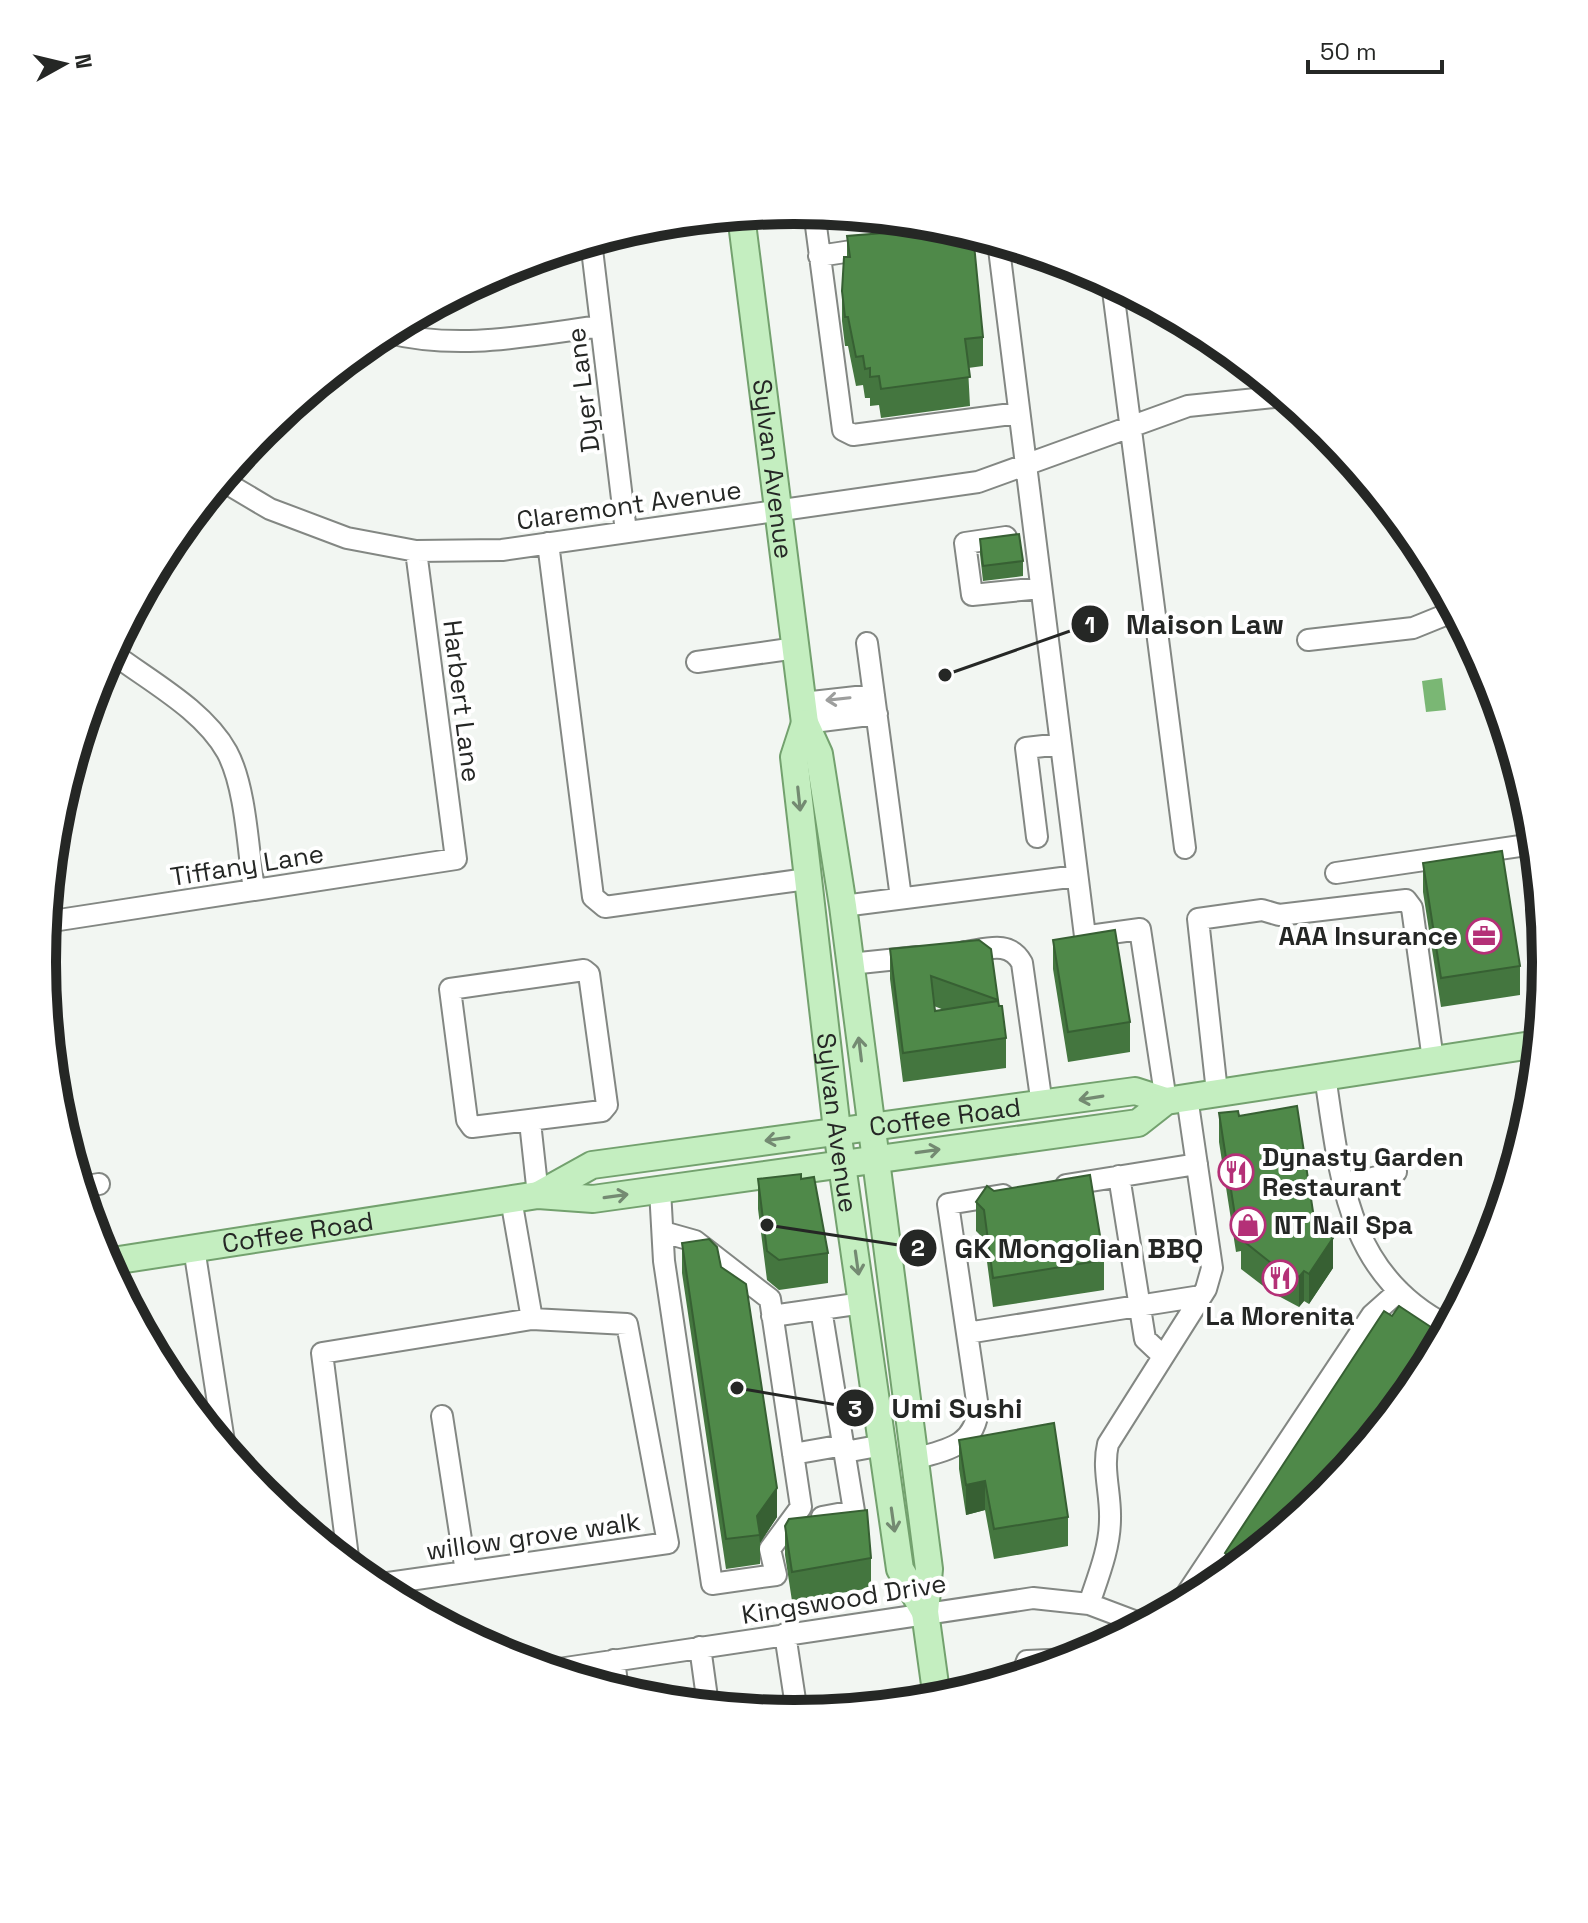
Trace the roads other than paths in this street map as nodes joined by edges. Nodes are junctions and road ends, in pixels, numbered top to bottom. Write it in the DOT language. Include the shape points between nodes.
graph roads {
  1 [pos="815,224"];
  2 [pos="742,225"];
  3 [pos="897,245"];
  4 [pos="592,252"];
  5 [pos="1000,253"];
  6 [pos="819,256"];
  7 [pos="1114,297"];
  8 [pos="601,326"];
  9 [pos="403,336"];
  10 [pos="1269,398"];
  11 [pos="1019,413"];
  12 [pos="1130,425"];
  13 [pos="1026,466"];
  14 [pos="230,486"];
  15 [pos="778,509"];
  16 [pos="626,532"];
  17 [pos="1034,533"];
  18 [pos="548,543"];
  19 [pos="416,551"];
  20 [pos="1041,588"];
  21 [pos="1445,615"];
  22 [pos="1308,640"];
  23 [pos="867,643"];
  24 [pos="796,648"];
  25 [pos="121,659"];
  26 [pos="697,662"];
  27 [pos="875,704"];
  28 [pos="804,713"];
  29 [pos="1061,744"];
  30 [pos="1037,837"];
  31 [pos="1523,846"];
  32 [pos="1185,848"];
  33 [pos="456,859"];
  34 [pos="1336,873"];
  35 [pos="1077,876"];
  36 [pos="807,879"];
  37 [pos="254,890"];
  38 [pos="901,898"];
  39 [pos="843,906"];
  40 [pos="58,920"];
  41 [pos="850,964"];
  42 [pos="1527,1046"];
  43 [pos="1433,1060"];
  44 [pos="1325,1076"];
  45 [pos="1217,1092"];
  46 [pos="1176,1099"];
  47 [pos="1042,1105"];
  48 [pos="530,1122"];
  49 [pos="869,1126"];
  50 [pos="837,1130"];
  51 [pos="873,1159"];
  52 [pos="843,1164"];
  53 [pos="1197,1164"];
  54 [pos="1396,1172"];
  55 [pos="1119,1176"];
  56 [pos="1342,1186"];
  57 [pos="660,1190"];
  58 [pos="538,1195"];
  59 [pos="511,1199"];
  60 [pos="663,1232"];
  61 [pos="194,1248"];
  62 [pos="119,1260"];
  63 [pos="1399,1291"];
  64 [pos="1201,1296"];
  65 [pos="863,1303"];
  66 [pos="1140,1307"];
  67 [pos="821,1309"];
  68 [pos="772,1316"];
  69 [pos="532,1319"];
  70 [pos="1439,1320"];
  71 [pos="967,1333"];
  72 [pos="1162,1355"];
  73 [pos="442,1416"];
  74 [pos="222,1427"];
  75 [pos="883,1445"];
  76 [pos="844,1448"];
  77 [pos="793,1454"];
  78 [pos="914,1459"];
  79 [pos="790,1522"];
  80 [pos="347,1548"];
  81 [pos="466,1572"];
  82 [pos="1196,1580"];
  83 [pos="395,1582"];
  84 [pos="1089,1604"];
  85 [pos="925,1612"];
  86 [pos="1128,1619"];
  87 [pos="785,1634"];
  88 [pos="700,1647"];
  89 [pos="614,1660"];
  90 [pos="577,1666"];
  91 [pos="616,1677"];
  92 [pos="935,1685"];
  93 [pos="706,1694"];
  94 [pos="795,1700"];
  1 -- 6 [label="street"];
  2 -- 15 [label="main road, Sylvan Avenue"];
  3 -- 6 [label="street"];
  4 -- 8 [label="street, Dyer Lane"];
  5 -- 11 [label="street"];
  6 -- 11 [label="street" via="847,434"];
  7 -- 12 [label="street"];
  8 -- 9 [label="street" via="473,343"];
  8 -- 16 [label="street, Dyer Lane"];
  10 -- 12 [label="street, Claremont Avenue" via="1188,406"];
  11 -- 13 [label="street"];
  12 -- 13 [label="street, Claremont Avenue"];
  12 -- 32 [label="street"];
  13 -- 15 [label="street, Claremont Avenue" via="978,482"];
  13 -- 17 [label="street"];
  14 -- 19 [label="street, Claremont Avenue" via="318,529"];
  15 -- 16 [label="street, Claremont Avenue"];
  15 -- 24 [label="main road, Sylvan Avenue"];
  16 -- 18 [label="street, Claremont Avenue"];
  17 -- 20 [label="street"];
  17 -- 20 [label="street" via="965,543 972,595"];
  18 -- 19 [label="street, Claremont Avenue" via="502,550"];
  18 -- 36 [label="street" via="593,897 605,907"];
  19 -- 33 [label="street, Harbert Lane"];
  20 -- 29 [label="street"];
  21 -- 22 [label="street" via="1413,628"];
  23 -- 27 [label="street"];
  24 -- 26 [label="street"];
  24 -- 28 [label="main road, Sylvan Avenue"];
  25 -- 37 [label="street" via="202,720 228,754 236,774"];
  27 -- 28 [label="street"];
  27 -- 38 [label="street"];
  28 -- 36 [label="main road, Sylvan Avenue, one-way" via="794,757"];
  28 -- 39 [label="main road, Sylvan Avenue" via="819,754"];
  29 -- 30 [label="street" via="1026,748"];
  29 -- 35 [label="street"];
  31 -- 34 [label="street"];
  33 -- 37 [label="street, Tiffany Lane"];
  35 -- 38 [label="street"];
  35 -- 46 [label="street" via="1077,937 1140,929"];
  36 -- 50 [label="main road, Sylvan Avenue"];
  37 -- 40 [label="street, Tiffany Lane"];
  38 -- 39 [label="street"];
  39 -- 41 [label="main road, Sylvan Avenue"];
  41 -- 47 [label="street" via="1008,947 1016,952 1022,963"];
  49 -- 41 [label="main road, Sylvan Avenue, one-way"];
  42 -- 43 [label="main road, Coffee Road"];
  43 -- 44 [label="main road, Coffee Road"];
  43 -- 45 [label="street" via="1412,908 1406,900 1279,915 1262,910 1195,921"];
  44 -- 45 [label="main road, Coffee Road"];
  44 -- 56 [label="street"];
  45 -- 46 [label="main road, Coffee Road"];
  46 -- 47 [label="main road, Coffee Road, one-way" via="1135,1091"];
  51 -- 46 [label="main road, Coffee Road, one-way" via="1138,1123"];
  46 -- 53 [label="street"];
  47 -- 49 [label="main road, Coffee Road"];
  48 -- 48 [label="street" via="602,1111 607,1105 589,974 584,970 450,989 467,1120 472,1127"];
  48 -- 58 [label="street"];
  49 -- 50 [label="main road, Coffee Road"];
  49 -- 51 [label="main road, Sylvan Avenue"];
  50 -- 52 [label="main road, Sylvan Avenue"];
  50 -- 58 [label="main road, Coffee Road, one-way" via="592,1165"];
  51 -- 52 [label="main road, Coffee Road"];
  51 -- 78 [label="main road, Sylvan Avenue"];
  52 -- 57 [label="main road, Coffee Road"];
  52 -- 65 [label="main road, Sylvan Avenue, one-way"];
  53 -- 55 [label="street"];
  53 -- 64 [label="street" via="1212,1268"];
  54 -- 56 [label="street"];
  55 -- 66 [label="street"];
  55 -- 71 [label="street" via="948,1204"];
  56 -- 63 [label="street" via="1360,1238"];
  58 -- 57 [label="main road, Coffee Road, one-way" via="593,1199"];
  57 -- 60 [label="street"];
  58 -- 59 [label="main road, Coffee Road"];
  59 -- 61 [label="main road, Coffee Road"];
  59 -- 69 [label="street"];
  60 -- 68 [label="street" via="695,1241 770,1299"];
  60 -- 79 [label="street" via="712,1584 776,1575 770,1549"];
  61 -- 62 [label="main road, Coffee Road"];
  61 -- 74 [label="street"];
  63 -- 70 [label="street"];
  63 -- 82 [label="street" via="1372,1315"];
  64 -- 66 [label="street"];
  64 -- 72 [label="street"];
  65 -- 67 [label="street"];
  65 -- 75 [label="main road, Sylvan Avenue"];
  66 -- 71 [label="street"];
  66 -- 72 [label="street" via="1145,1339"];
  67 -- 68 [label="street"];
  67 -- 76 [label="street"];
  68 -- 77 [label="street"];
  69 -- 80 [label="street, willow grove walk" via="322,1353"];
  69 -- 81 [label="street, willow grove walk" via="627,1324 668,1543"];
  71 -- 78 [label="street" via="977,1425 970,1436 946,1450"];
  72 -- 84 [label="street" via="1108,1444 1108,1546"];
  73 -- 81 [label="street"];
  75 -- 76 [label="street"];
  75 -- 85 [label="main road, Sylvan Avenue, one-way" via="900,1569"];
  76 -- 77 [label="street"];
  76 -- 79 [label="street" via="854,1511"];
  77 -- 79 [label="street" via="801,1507"];
  78 -- 85 [label="main road, Sylvan Avenue" via="929,1569"];
  81 -- 83 [label="street, willow grove walk"];
  84 -- 85 [label="street, Kingswood Drive" via="1033,1598"];
  84 -- 86 [label="street, Kingswood Drive"];
  85 -- 87 [label="street, Kingswood Drive"];
  85 -- 92 [label="main road, Sylvan Avenue"];
  87 -- 88 [label="street, Kingswood Drive"];
  87 -- 94 [label="street"];
  88 -- 89 [label="street, Kingswood Drive"];
  88 -- 93 [label="street"];
  89 -- 90 [label="street, Kingswood Drive"];
  89 -- 91 [label="street"];
}
